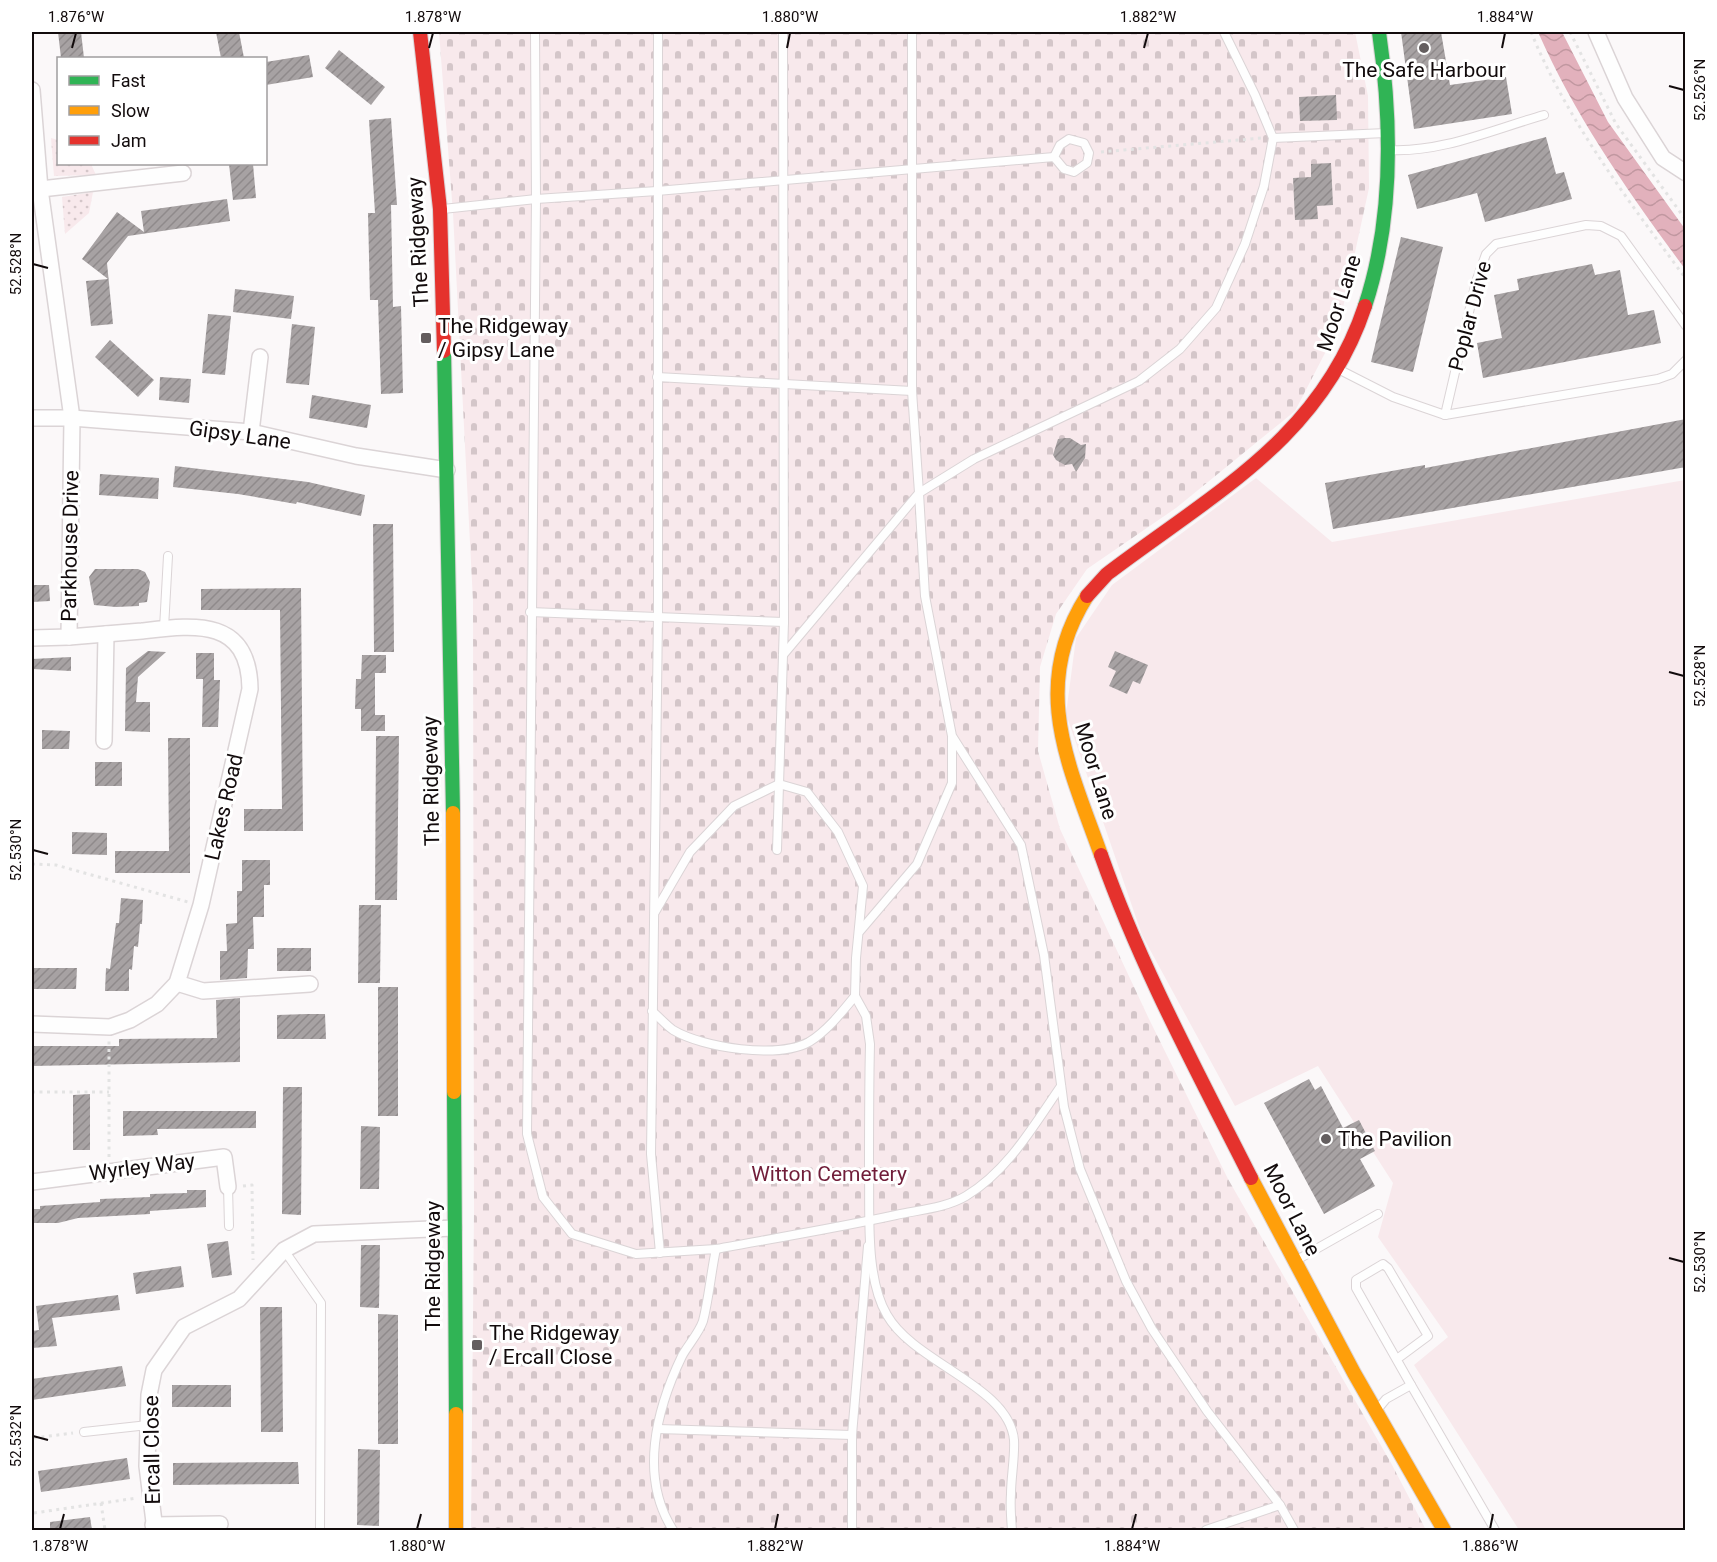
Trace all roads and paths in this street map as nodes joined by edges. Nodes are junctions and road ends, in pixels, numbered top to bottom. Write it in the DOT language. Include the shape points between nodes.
graph roads {
  1 [pos="420,32"];
  2 [pos="535,32"];
  3 [pos="657,32"];
  4 [pos="783,32"];
  5 [pos="912,32"];
  6 [pos="1224,32"];
  7 [pos="1379,32"];
  8 [pos="1531,32"];
  9 [pos="1596,32"];
  10 [pos="32,90"];
  11 [pos="1544,115"];
  12 [pos="1388,132"];
  13 [pos="1273,138"];
  14 [pos="1244,140"];
  15 [pos="1388,150"];
  16 [pos="1089,153"];
  17 [pos="1054,157"];
  18 [pos="911,169"];
  19 [pos="183,173"];
  20 [pos="1686,173"];
  21 [pos="784,180"];
  22 [pos="36,189"];
  23 [pos="657,191"];
  24 [pos="536,199"];
  25 [pos="440,209"];
  26 [pos="1686,279"];
  27 [pos="1686,326"];
  28 [pos="260,357"];
  29 [pos="1686,360"];
  30 [pos="1339,370"];
  31 [pos="657,377"];
  32 [pos="781,383"];
  33 [pos="912,391"];
  34 [pos="1445,415"];
  35 [pos="32,418"];
  36 [pos="72,418"];
  37 [pos="251,432"];
  38 [pos="447,470"];
  39 [pos="919,493"];
  40 [pos="168,556"];
  41 [pos="531,612"];
  42 [pos="658,616"];
  43 [pos="784,622"];
  44 [pos="164,628"];
  45 [pos="106,634"];
  46 [pos="69,637"];
  47 [pos="32,638"];
  48 [pos="783,656"];
  49 [pos="952,736"];
  50 [pos="104,741"];
  51 [pos="779,784"];
  52 [pos="777,850"];
  53 [pos="32,864"];
  54 [pos="201,905"];
  55 [pos="655,913"];
  56 [pos="859,932"];
  57 [pos="177,983"];
  58 [pos="310,984"];
  59 [pos="855,996"];
  60 [pos="652,1011"];
  61 [pos="32,1024"];
  62 [pos="110,1027"];
  63 [pos="1061,1086"];
  64 [pos="32,1092"];
  65 [pos="109,1092"];
  66 [pos="109,1170"];
  67 [pos="32,1182"];
  68 [pos="228,1187"];
  69 [pos="1378,1214"];
  70 [pos="870,1221"];
  71 [pos="229,1226"];
  72 [pos="454,1228"];
  73 [pos="716,1249"];
  74 [pos="284,1250"];
  75 [pos="660,1253"];
  76 [pos="1294,1261"];
  77 [pos="254,1283"];
  78 [pos="1397,1359"];
  79 [pos="1411,1385"];
  80 [pos="1376,1414"];
  81 [pos="148,1425"];
  82 [pos="658,1429"];
  83 [pos="84,1432"];
  84 [pos="852,1435"];
  85 [pos="34,1438"];
  86 [pos="150,1497"];
  87 [pos="101,1503"];
  88 [pos="1280,1505"];
  89 [pos="34,1513"];
  90 [pos="220,1524"];
  91 [pos="154,1528"];
  92 [pos="105,1530"];
  93 [pos="320,1530"];
  94 [pos="456,1530"];
  95 [pos="673,1530"];
  96 [pos="852,1530"];
  97 [pos="1012,1530"];
  98 [pos="1206,1530"];
  99 [pos="1294,1530"];
  100 [pos="1444,1530"];
  101 [pos="1495,1530"];
  1 -- 25 [label="street, The Ridgeway"];
  2 -- 24 [label="lane"];
  3 -- 23 [label="lane"];
  4 -- 21 [label="lane"];
  5 -- 18 [label="lane"];
  6 -- 13 [label="lane"];
  7 -- 12 [label="street, Moor Lane" via="1388,84"];
  8 -- 26 [label="path" via="1617,187"];
  9 -- 20 [label="street" via="1625,98 1663,158"];
  10 -- 22 [label="street, Parkhouse Drive"];
  11 -- 15 [label="lane" via="1421,149"];
  12 -- 13 [label="lane"];
  12 -- 15 [label="street, Moor Lane"];
  13 -- 39 [label="lane" via="1264,186 1245,244 1216,308 1179,349 1139,381 974,459"];
  14 -- 16 [label="path"];
  15 -- 30 [label="street, Moor Lane" via="1382,231 1368,296"];
  16 -- 17 [label="lane" via="1084,143 1069,140 1060,145"];
  16 -- 17 [label="lane" via="1087,163 1074,171 1064,169"];
  17 -- 18 [label="lane"];
  18 -- 21 [label="lane"];
  18 -- 33 [label="lane"];
  19 -- 22 [label="street"];
  21 -- 23 [label="lane"];
  21 -- 32 [label="lane"];
  22 -- 36 [label="street, Parkhouse Drive"];
  23 -- 24 [label="lane"];
  23 -- 31 [label="lane"];
  24 -- 25 [label="lane"];
  24 -- 41 [label="lane"];
  25 -- 38 [label="street, The Ridgeway"];
  27 -- 34 [label="lane, Poplar Drive" via="1621,236 1601,226 1586,225 1496,244 1486,254 1476,282"];
  28 -- 37 [label="street"];
  29 -- 34 [label="lane" via="1672,374 1658,379"];
  30 -- 34 [label="lane" via="1393,397"];
  30 -- 76 [label="street, Moor Lane" via="1313,406 1280,441 1096,584 1064,643 1057,675 1058,725 1128,931"];
  31 -- 32 [label="lane"];
  31 -- 42 [label="lane"];
  32 -- 33 [label="lane"];
  32 -- 43 [label="lane"];
  33 -- 39 [label="lane"];
  35 -- 36 [label="street, Gipsy Lane"];
  36 -- 37 [label="street, Gipsy Lane"];
  36 -- 46 [label="street, Parkhouse Drive"];
  37 -- 38 [label="street, Gipsy Lane" via="356,456"];
  38 -- 72 [label="street, The Ridgeway"];
  39 -- 48 [label="lane"];
  39 -- 49 [label="lane" via="925,596"];
  40 -- 44 [label="lane"];
  41 -- 42 [label="lane"];
  41 -- 75 [label="lane" via="527,1134 543,1197 572,1234 636,1254"];
  42 -- 43 [label="lane"];
  42 -- 55 [label="lane"];
  43 -- 48 [label="lane"];
  44 -- 45 [label="street, Lakes Road"];
  44 -- 54 [label="street, Lakes Road" via="204,626 228,637 240,649 250,674 250,689"];
  45 -- 46 [label="street, Lakes Road"];
  45 -- 50 [label="street"];
  46 -- 47 [label="street, Parkhouse Drive"];
  48 -- 51 [label="lane"];
  49 -- 56 [label="lane" via="952,783 917,864"];
  49 -- 63 [label="lane" via="1021,845 1044,955"];
  51 -- 52 [label="lane"];
  51 -- 55 [label="lane" via="734,806 690,852"];
  51 -- 56 [label="lane" via="807,792 838,832 863,886"];
  53 -- 54 [label="path" via="56,865"];
  54 -- 57 [label="street, Lakes Road"];
  55 -- 60 [label="lane"];
  56 -- 59 [label="lane"];
  57 -- 58 [label="street" via="203,991"];
  57 -- 62 [label="street, Lakes Road" via="157,1004"];
  59 -- 60 [label="lane" via="808,1042 779,1050 706,1043 673,1030"];
  59 -- 70 [label="lane" via="866,1016 870,1044"];
  60 -- 75 [label="lane" via="651,1154"];
  61 -- 62 [label="street, Lakes Road"];
  62 -- 65 [label="path"];
  63 -- 70 [label="lane" via="1022,1144 965,1197"];
  63 -- 88 [label="lane" via="1080,1169 1126,1281 1152,1329 1208,1411"];
  64 -- 65 [label="path"];
  65 -- 66 [label="path"];
  66 -- 67 [label="street, Wyrley Way"];
  66 -- 68 [label="street, Wyrley Way" via="224,1157"];
  68 -- 71 [label="lane"];
  68 -- 77 [label="path" via="252,1185"];
  69 -- 76 [label="lane"];
  70 -- 73 [label="lane"];
  70 -- 84 [label="lane"];
  70 -- 97 [label="lane" via="875,1283 887,1315 904,1336 1004,1411 1014,1438"];
  72 -- 74 [label="street, Ercall Close" via="314,1234"];
  72 -- 94 [label="street, The Ridgeway"];
  73 -- 75 [label="lane"];
  73 -- 82 [label="lane" via="702,1323 668,1388"];
  74 -- 77 [label="street, Ercall Close"];
  74 -- 93 [label="lane" via="321,1303"];
  76 -- 80 [label="street, Moor Lane"];
  77 -- 81 [label="street, Ercall Close" via="238,1299 184,1327 154,1370"];
  78 -- 78 [label="lane" via="1356,1288 1356,1280 1379,1265 1388,1268 1428,1336"];
  78 -- 79 [label="lane"];
  79 -- 80 [label="lane" via="1386,1399"];
  79 -- 101 [label="lane"];
  80 -- 100 [label="street, Moor Lane"];
  81 -- 83 [label="lane"];
  81 -- 86 [label="street, Ercall Close"];
  82 -- 84 [label="lane"];
  82 -- 95 [label="lane" via="653,1449 657,1500"];
  83 -- 85 [label="path"];
  84 -- 96 [label="lane"];
  86 -- 87 [label="path"];
  86 -- 91 [label="street, Ercall Close"];
  87 -- 89 [label="path"];
  87 -- 92 [label="path"];
  88 -- 98 [label="lane"];
  88 -- 99 [label="lane"];
  90 -- 91 [label="street, Ercall Close"];
}
